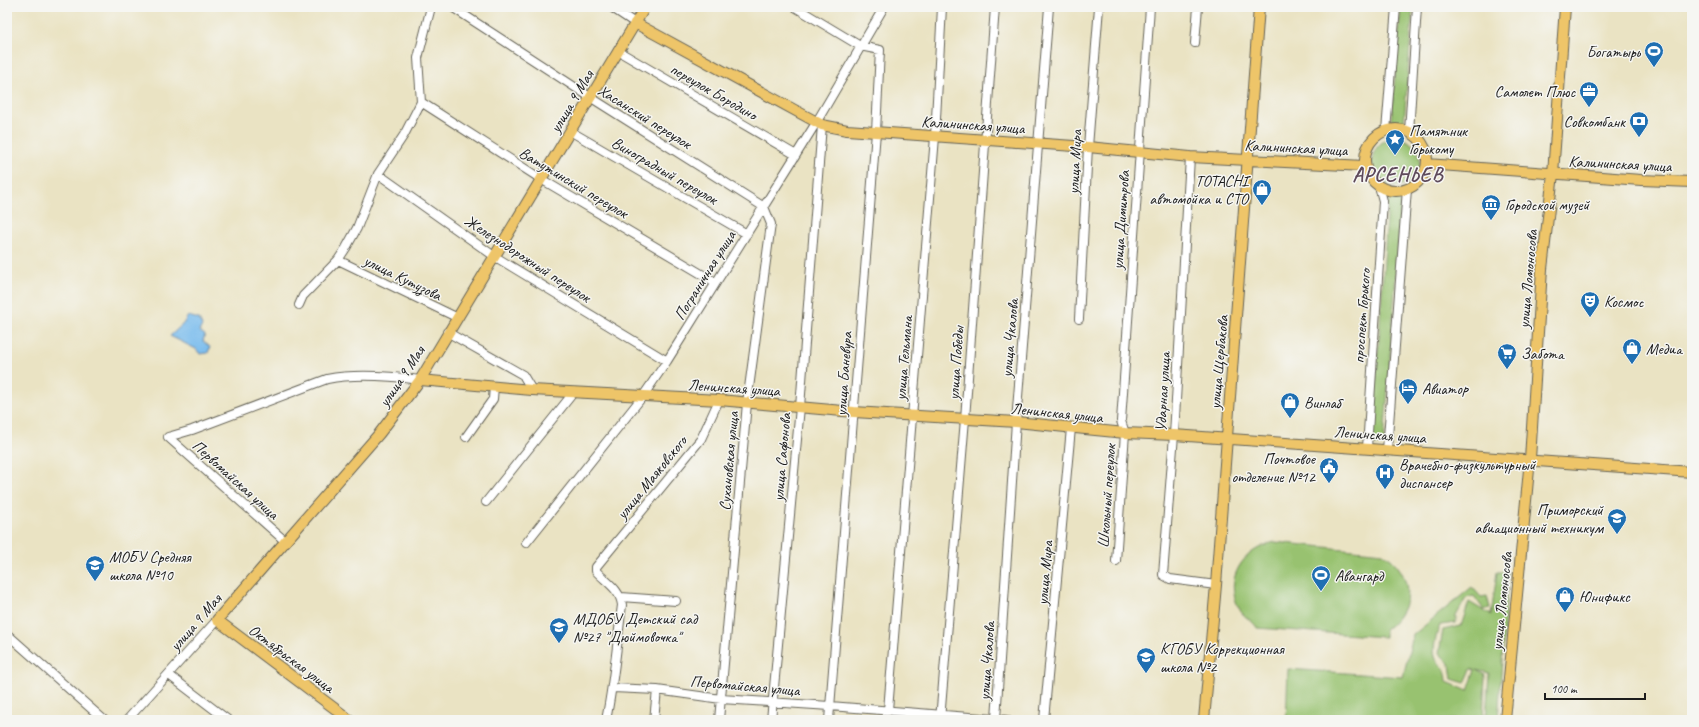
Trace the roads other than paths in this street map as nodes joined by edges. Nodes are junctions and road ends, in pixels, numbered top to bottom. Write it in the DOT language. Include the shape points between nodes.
graph roads {
  1 [pos="431,7"];
  2 [pos="452,7"];
  3 [pos="611,7"];
  4 [pos="645,7"];
  5 [pos="795,7"];
  6 [pos="884,7"];
  7 [pos="942,7"];
  8 [pos="995,7"];
  9 [pos="1049,7"];
  10 [pos="1099,7"];
  11 [pos="1150,7"];
  12 [pos="1198,7"];
  13 [pos="1259,7"];
  14 [pos="1396,7"];
  15 [pos="1417,7"];
  16 [pos="1565,7"];
  17 [pos="635,23"];
  18 [pos="1195,43"];
  19 [pos="860,46"];
  20 [pos="618,51"];
  21 [pos="590,97"];
  22 [pos="421,102"];
  23 [pos="819,124"];
  24 [pos="570,131"];
  25 [pos="1386,131"];
  26 [pos="876,132"];
  27 [pos="1409,132"];
  28 [pos="935,137"];
  29 [pos="985,140"];
  30 [pos="1039,144"];
  31 [pos="1088,147"];
  32 [pos="1139,152"];
  33 [pos="796,155"];
  34 [pos="1190,157"];
  35 [pos="1248,159"];
  36 [pos="1427,164"];
  37 [pos="1364,166"];
  38 [pos="378,174"];
  39 [pos="1553,174"];
  40 [pos="541,179"];
  41 [pos="1692,182"];
  42 [pos="1379,186"];
  43 [pos="1407,189"];
  44 [pos="764,207"];
  45 [pos="747,234"];
  46 [pos="494,256"];
  47 [pos="338,260"];
  48 [pos="715,282"];
  49 [pos="299,306"];
  50 [pos="456,317"];
  51 [pos="1079,319"];
  52 [pos="447,332"];
  53 [pos="667,361"];
  54 [pos="420,380"];
  55 [pos="494,386"];
  56 [pos="532,390"];
  57 [pos="574,392"];
  58 [pos="643,396"];
  59 [pos="719,400"];
  60 [pos="747,402"];
  61 [pos="800,408"];
  62 [pos="854,412"];
  63 [pos="913,415"];
  64 [pos="965,419"];
  65 [pos="1016,422"];
  66 [pos="1071,428"];
  67 [pos="1125,434"];
  68 [pos="1174,435"];
  69 [pos="466,437"];
  70 [pos="1227,438"];
  71 [pos="1367,448"];
  72 [pos="1387,450"];
  73 [pos="1530,460"];
  74 [pos="1692,472"];
  75 [pos="486,502"];
  76 [pos="285,541"];
  77 [pos="526,543"];
  78 [pos="1116,561"];
  79 [pos="1216,585"];
  80 [pos="621,597"];
  81 [pos="676,601"];
  82 [pos="217,620"];
  83 [pos="7,634"];
  84 [pos="169,674"];
  85 [pos="613,688"];
  86 [pos="657,690"];
  87 [pos="721,699"];
  88 [pos="773,703"];
  89 [pos="830,706"];
  90 [pos="888,710"];
  91 [pos="940,717"];
  92 [pos="996,719"];
  93 [pos="104,720"];
  94 [pos="127,720"];
  95 [pos="228,720"];
  96 [pos="350,720"];
  97 [pos="606,720"];
  98 [pos="654,720"];
  99 [pos="719,720"];
  100 [pos="771,720"];
  101 [pos="829,720"];
  102 [pos="1007,720"];
  103 [pos="1044,720"];
  104 [pos="1204,720"];
  105 [pos="1505,720"];
  1 -- 22 [label="street" via="418,58"];
  2 -- 21 [label="street, Хасанский переулок"];
  3 -- 17 [label="street, Калининская улица"];
  4 -- 17 [label="main road, улица 9 Мая"];
  5 -- 19 [label="street"];
  6 -- 19 [label="street, Пограничная улица"];
  7 -- 28 [label="street, улица Тельмана"];
  8 -- 29 [label="street, улица Победы"];
  9 -- 30 [label="street, улица Чкалова"];
  10 -- 31 [label="street, улица Мира"];
  11 -- 32 [label="street, улица Димитрова"];
  12 -- 18 [label="street"];
  13 -- 35 [label="main road, улица Щербакова"];
  14 -- 25 [label="street"];
  15 -- 27 [label="street"];
  16 -- 39 [label="main road, улица Ломоносова"];
  17 -- 20 [label="main road, улица 9 Мая"];
  17 -- 23 [label="main road, Калининская улица"];
  19 -- 23 [label="street, Пограничная улица"];
  19 -- 26 [label="street, улица Баневура" via="880,50"];
  20 -- 21 [label="main road, улица 9 Мая"];
  20 -- 33 [label="street, переулок Бородино"];
  21 -- 24 [label="main road, улица 9 Мая"];
  21 -- 44 [label="street, Хасанский переулок"];
  22 -- 38 [label="street" via="404,135"];
  22 -- 40 [label="street, Ватутинский переулок"];
  23 -- 26 [label="main road, Калининская улица"];
  23 -- 33 [label="street, Пограничная улица"];
  23 -- 61 [label="street, улица Сафонова"];
  24 -- 40 [label="main road, улица 9 Мая"];
  24 -- 45 [label="street, Виноградный переулок"];
  25 -- 27 [label="main road" via="1396,129"];
  25 -- 37 [label="main road" via="1374,138 1369,145"];
  26 -- 28 [label="main road, Калининская улица"];
  26 -- 62 [label="street, улица Баневура"];
  27 -- 36 [label="main road" via="1422,145"];
  28 -- 29 [label="main road, Калининская улица"];
  28 -- 63 [label="street, улица Тельмана"];
  29 -- 30 [label="main road, Калининская улица"];
  29 -- 64 [label="street, улица Победы"];
  30 -- 31 [label="main road, Калининская улица"];
  30 -- 65 [label="street, улица Чкалова"];
  31 -- 32 [label="main road, Калининская улица"];
  31 -- 51 [label="street, улица Мира"];
  32 -- 34 [label="main road, Калининская улица"];
  32 -- 67 [label="street, улица Димитрова" via="1121,421"];
  33 -- 44 [label="street, Пограничная улица"];
  34 -- 35 [label="main road, Калининская улица"];
  34 -- 68 [label="street, Ударная улица"];
  35 -- 37 [label="main road, Калининская улица"];
  35 -- 70 [label="main road, улица Щербакова"];
  36 -- 39 [label="main road, Калининская улица"];
  36 -- 43 [label="main road" via="1416,185"];
  37 -- 42 [label="main road, проспект Горького" via="1371,180"];
  38 -- 46 [label="street, Железнодорожный переулок"];
  38 -- 47 [label="street" via="357,228"];
  39 -- 41 [label="main road, Калининская улица"];
  39 -- 73 [label="main road, улица Ломоносова" via="1542,269"];
  40 -- 46 [label="main road, улица 9 Мая"];
  40 -- 48 [label="street, Ватутинский переулок"];
  42 -- 43 [label="main road" via="1389,191"];
  42 -- 71 [label="street, проспект Горького" via="1383,200"];
  43 -- 72 [label="street"];
  44 -- 45 [label="street, Пограничная улица"];
  44 -- 60 [label="street, Сухановская улица" via="771,224"];
  45 -- 48 [label="street, Пограничная улица"];
  46 -- 50 [label="main road, улица 9 Мая"];
  46 -- 53 [label="street, Железнодорожный переулок"];
  47 -- 49 [label="street" via="303,296"];
  47 -- 50 [label="street, улица Кутузова"];
  48 -- 53 [label="street, Пограничная улица"];
  50 -- 52 [label="main road, улица 9 Мая"];
  52 -- 54 [label="main road, улица 9 Мая"];
  52 -- 56 [label="street" via="523,375"];
  53 -- 58 [label="street, Пограничная улица"];
  54 -- 55 [label="main road, Ленинская улица"];
  54 -- 76 [label="main road, улица 9 Мая" via="379,434"];
  54 -- 76 [label="street, Первомайская улица" via="339,376 168,437"];
  55 -- 56 [label="main road, Ленинская улица"];
  55 -- 69 [label="street" via="493,399"];
  56 -- 57 [label="main road, Ленинская улица"];
  57 -- 58 [label="main road, Ленинская улица"];
  57 -- 75 [label="street"];
  58 -- 59 [label="main road, Ленинская улица"];
  58 -- 77 [label="street, Пограничная улица"];
  59 -- 60 [label="main road, Ленинская улица"];
  59 -- 80 [label="street, улица Маяковского" via="701,439 596,567 596,571"];
  60 -- 61 [label="main road, Ленинская улица"];
  60 -- 87 [label="street, Сухановская улица"];
  61 -- 62 [label="main road, Ленинская улица"];
  61 -- 88 [label="street, улица Сафонова"];
  62 -- 63 [label="main road, Ленинская улица"];
  62 -- 89 [label="street, улица Баневура"];
  63 -- 64 [label="main road, Ленинская улица"];
  63 -- 90 [label="street, улица Тельмана"];
  64 -- 65 [label="main road, Ленинская улица"];
  64 -- 91 [label="street, улица Победы"];
  65 -- 66 [label="main road, Ленинская улица"];
  65 -- 92 [label="street, улица Чкалова"];
  66 -- 67 [label="main road, Ленинская улица"];
  66 -- 103 [label="street, улица Мира"];
  67 -- 68 [label="main road, Ленинская улица"];
  67 -- 78 [label="street, Школьный переулок"];
  68 -- 70 [label="main road, Ленинская улица"];
  68 -- 79 [label="street, Ударная улица" via="1163,575"];
  70 -- 71 [label="main road, Ленинская улица"];
  70 -- 79 [label="main road, улица Щербакова"];
  71 -- 72 [label="main road, Ленинская улица"];
  72 -- 73 [label="main road, Ленинская улица"];
  73 -- 74 [label="main road, Ленинская улица"];
  73 -- 105 [label="main road, улица Ломоносова"];
  76 -- 82 [label="main road, улица 9 Мая"];
  79 -- 104 [label="main road, улица Щербакова"];
  80 -- 81 [label="street"];
  80 -- 85 [label="street"];
  82 -- 84 [label="street, улица 9 Мая"];
  82 -- 96 [label="main road, Октябрьская улица"];
  83 -- 93 [label="street"];
  84 -- 94 [label="street, улица 9 Мая"];
  84 -- 95 [label="street"];
  85 -- 86 [label="street, Первомайская улица"];
  85 -- 97 [label="street"];
  86 -- 87 [label="street, Первомайская улица"];
  86 -- 98 [label="street"];
  87 -- 88 [label="street, Первомайская улица"];
  87 -- 99 [label="street, Сухановская улица"];
  88 -- 89 [label="street, Первомайская улица"];
  88 -- 100 [label="street, улица Сафонова"];
  89 -- 90 [label="street, Первомайская улица"];
  89 -- 101 [label="street, улица Баневура"];
  90 -- 91 [label="street, Первомайская улица"];
  91 -- 92 [label="street, Первомайская улица"];
  92 -- 102 [label="street, Первомайская улица"];
}
